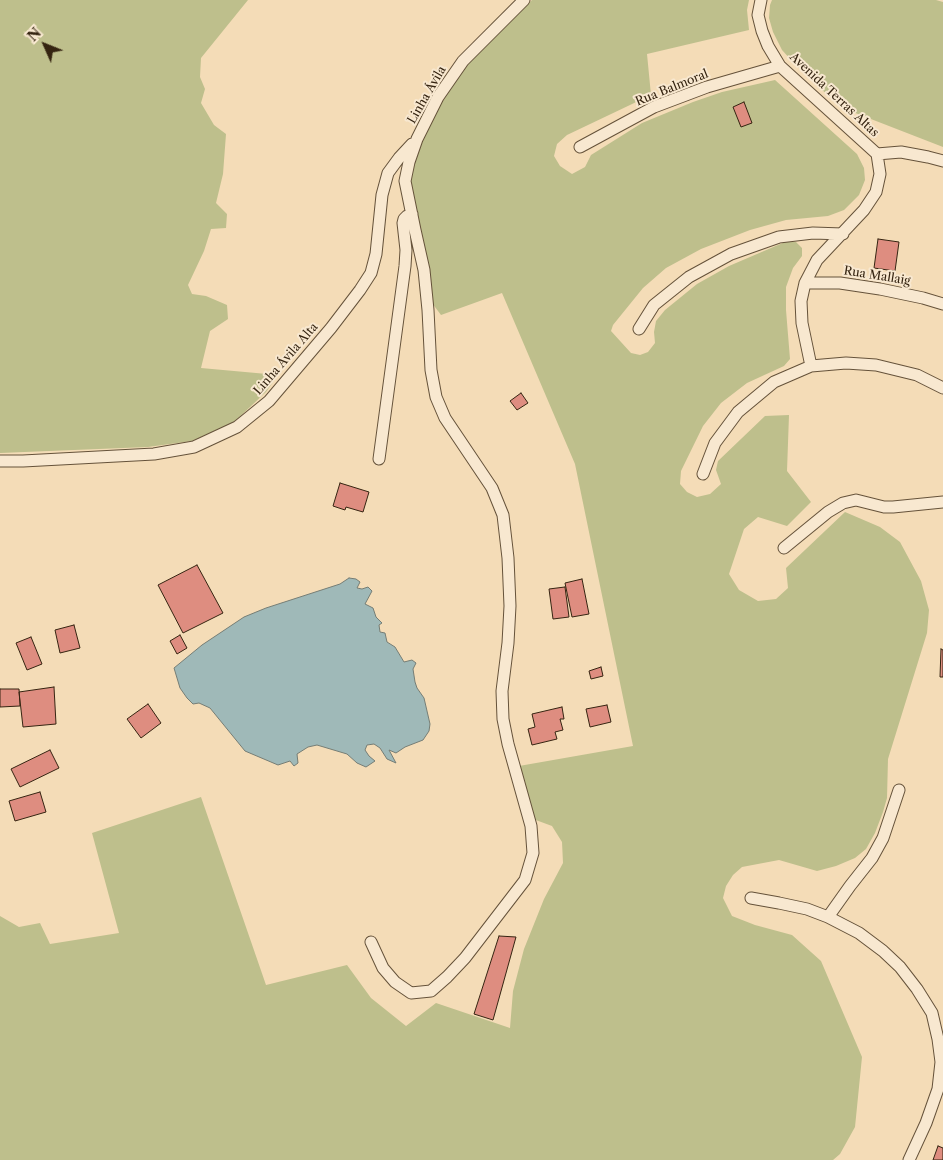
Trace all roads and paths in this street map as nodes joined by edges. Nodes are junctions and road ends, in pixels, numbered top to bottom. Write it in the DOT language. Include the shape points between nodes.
graph roads {
  1 [pos="524,0"];
  2 [pos="761,0"];
  3 [pos="780,66"];
  4 [pos="417,139"];
  5 [pos="580,148"];
  6 [pos="877,154"];
  7 [pos="943,161"];
  8 [pos="412,214"];
  9 [pos="842,234"];
  10 [pos="805,282"];
  11 [pos="943,304"];
  12 [pos="639,329"];
  13 [pos="811,366"];
  14 [pos="943,388"];
  15 [pos="379,458"];
  16 [pos="0,460"];
  17 [pos="703,474"];
  18 [pos="943,502"];
  19 [pos="784,548"];
  20 [pos="899,790"];
  21 [pos="751,898"];
  22 [pos="828,917"];
  23 [pos="371,942"];
  24 [pos="938,1011"];
  25 [pos="910,1160"];
  1 -- 4 [label="street, Linha Ávila" via="463,62 438,97"];
  2 -- 3 [label="street, Avenida Terras Altas" via="758,15 762,31"];
  3 -- 5 [label="street, Rua Balmoral" via="707,87 654,108"];
  3 -- 6 [label="street, Avenida Terras Altas"];
  4 -- 8 [label="street" via="405,181"];
  4 -- 16 [label="street, Linha Ávila Alta" via="388,173 371,273 269,401 237,427 194,447 154,454"];
  6 -- 7 [label="street" via="901,152"];
  6 -- 9 [label="street, Avenida Terras Altas" via="880,174 876,192"];
  8 -- 15 [label="street" via="404,218 403,223 405,266"];
  8 -- 23 [label="street" via="424,270 436,397 492,488 503,515 510,606 502,692 503,719 531,826 532,853 525,880 466,958 430,991 411,993 395,982 383,968"];
  9 -- 10 [label="street, Avenida Terras Altas" via="817,260"];
  9 -- 12 [label="street" via="779,237 731,254 689,276 654,305"];
  10 -- 11 [label="street, Rua Mallaig" via="880,289"];
  10 -- 13 [label="street, Avenida Terras Altas" via="801,301 802,323"];
  13 -- 14 [label="street" via="876,365 917,375"];
  13 -- 17 [label="street" via="774,382 738,412 716,443"];
  18 -- 19 [label="street" via="893,507 856,500 843,503"];
  20 -- 22 [label="street" via="884,838"];
  21 -- 22 [label="street" via="807,909"];
  22 -- 24 [label="street" via="883,950"];
  24 -- 25 [label="street" via="941,1062 938,1089"];
}
